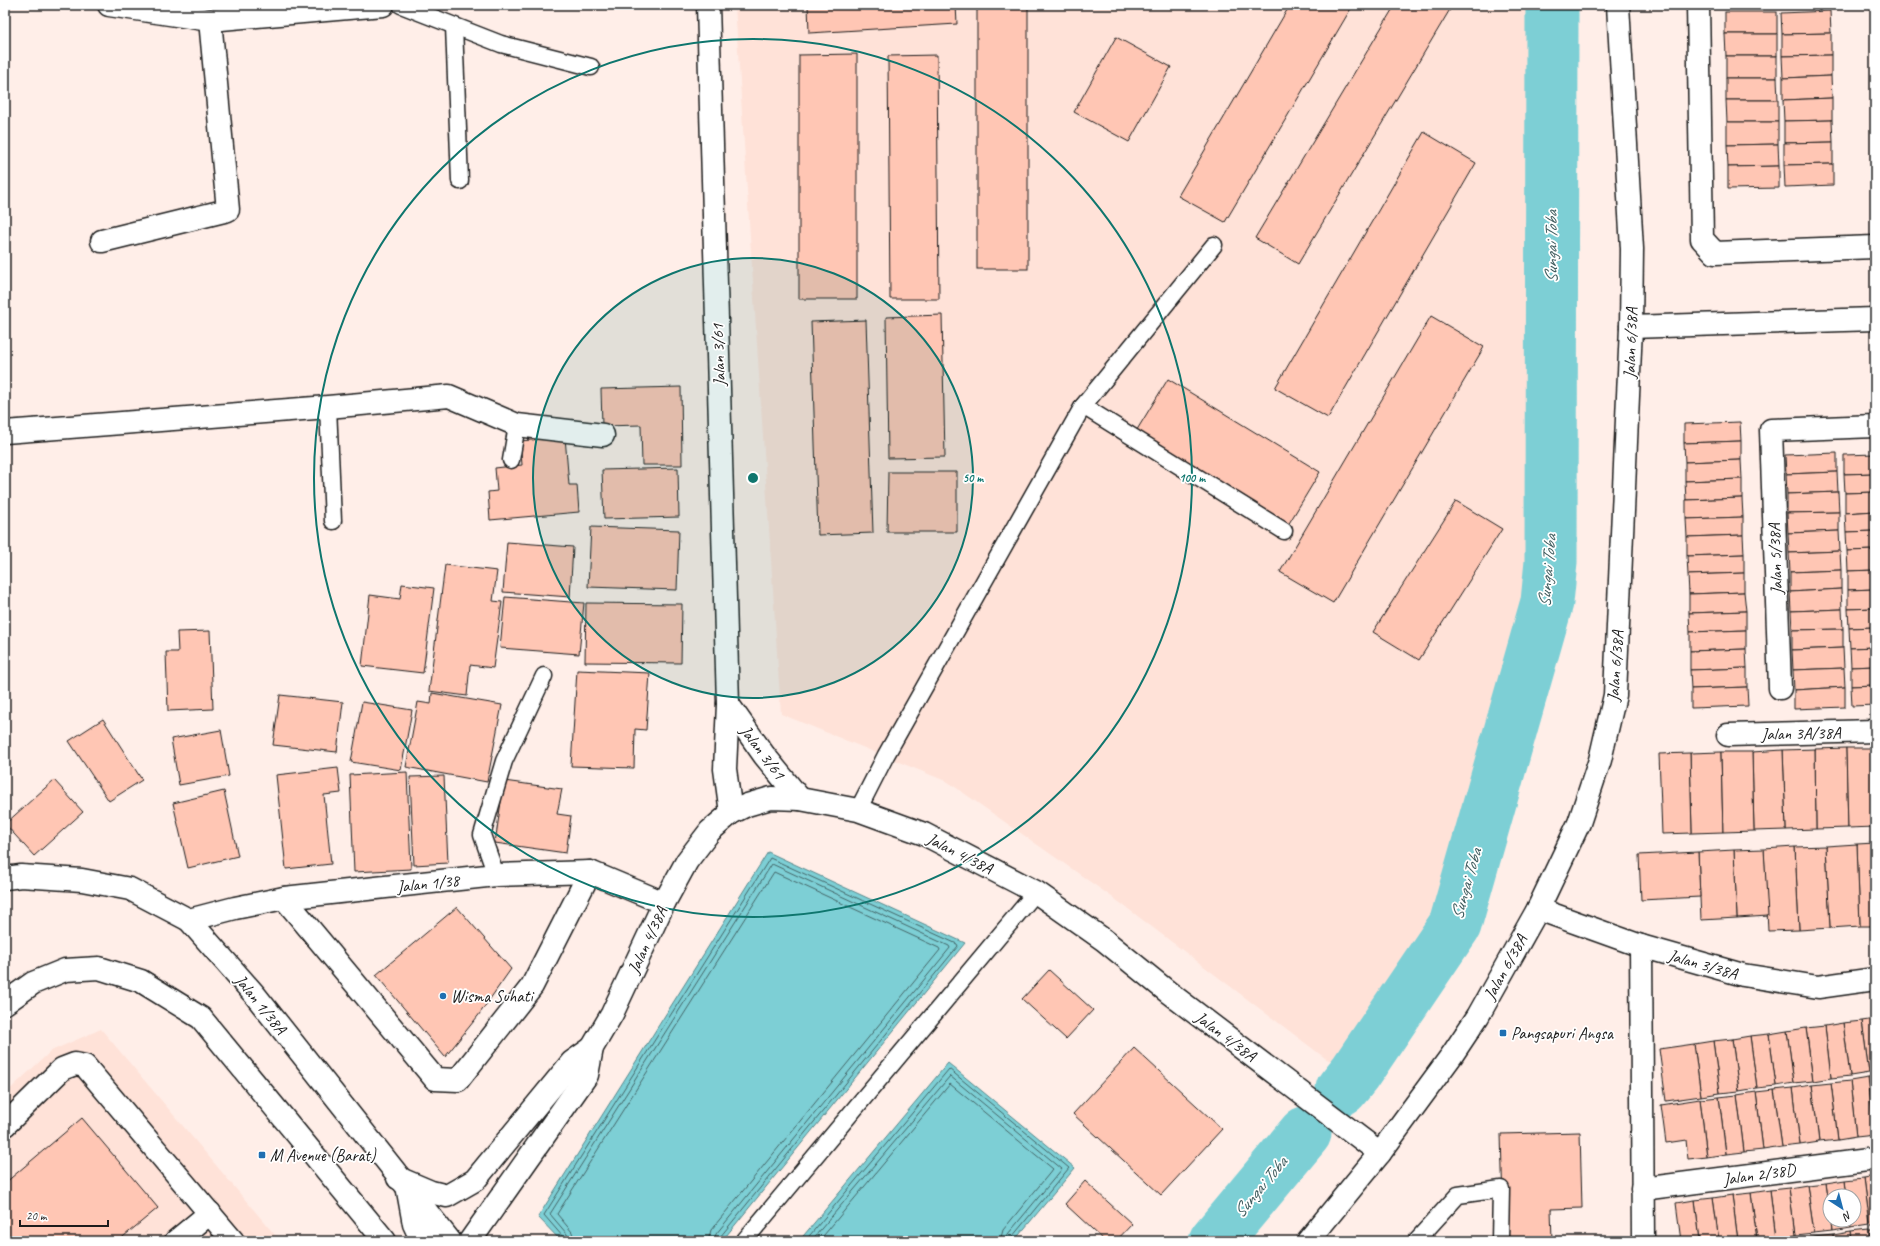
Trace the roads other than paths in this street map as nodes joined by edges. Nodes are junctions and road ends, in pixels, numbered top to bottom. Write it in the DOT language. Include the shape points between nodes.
graph roads {
  1 [pos="109,5"];
  2 [pos="383,5"];
  3 [pos="401,5"];
  4 [pos="708,5"];
  5 [pos="1618,5"];
  6 [pos="1698,5"];
  7 [pos="210,20"];
  8 [pos="454,26"];
  9 [pos="592,67"];
  10 [pos="460,181"];
  11 [pos="102,241"];
  12 [pos="1214,245"];
  13 [pos="1875,247"];
  14 [pos="1875,319"];
  15 [pos="1631,328"];
  16 [pos="1083,406"];
  17 [pos="328,407"];
  18 [pos="517,425"];
  19 [pos="1875,426"];
  20 [pos="5,432"];
  21 [pos="603,435"];
  22 [pos="511,460"];
  23 [pos="334,521"];
  24 [pos="1284,531"];
  25 [pos="544,676"];
  26 [pos="1780,688"];
  27 [pos="728,704"];
  28 [pos="1875,731"];
  29 [pos="1728,735"];
  30 [pos="800,799"];
  31 [pos="858,810"];
  32 [pos="731,813"];
  33 [pos="590,872"];
  34 [pos="10,874"];
  35 [pos="496,875"];
  36 [pos="1036,892"];
  37 [pos="284,898"];
  38 [pos="664,903"];
  39 [pos="1538,909"];
  40 [pos="189,920"];
  41 [pos="1641,946"];
  42 [pos="1875,979"];
  43 [pos="5,1003"];
  44 [pos="592,1048"];
  45 [pos="5,1126"];
  46 [pos="1380,1153"];
  47 [pos="1875,1158"];
  48 [pos="403,1184"];
  49 [pos="1642,1189"];
  50 [pos="210,1213"];
  51 [pos="176,1241"];
  52 [pos="233,1241"];
  53 [pos="385,1241"];
  54 [pos="422,1241"];
  55 [pos="450,1241"];
  56 [pos="470,1241"];
  57 [pos="744,1241"];
  58 [pos="1308,1241"];
  59 [pos="1416,1241"];
  60 [pos="1500,1241"];
  61 [pos="1643,1241"];
  1 -- 7 [label="street"];
  2 -- 7 [label="street"];
  3 -- 8 [label="lane"];
  4 -- 27 [label="street, Jalan 3/61"];
  5 -- 15 [label="street, Jalan 6/38A" via="1632,249"];
  6 -- 13 [label="street" via="1702,239 1706,246 1715,253"];
  7 -- 11 [label="street" via="228,210"];
  8 -- 9 [label="lane" via="501,44"];
  8 -- 10 [label="lane"];
  12 -- 16 [label="lane"];
  14 -- 15 [label="street"];
  15 -- 39 [label="street, Jalan 6/38A" via="1615,695 1600,760 1579,823"];
  16 -- 24 [label="lane"];
  16 -- 31 [label="lane" via="890,748"];
  17 -- 18 [label="street" via="449,396"];
  17 -- 20 [label="street"];
  17 -- 23 [label="lane"];
  18 -- 21 [label="street"];
  18 -- 22 [label="lane"];
  19 -- 26 [label="street, Jalan 5/38A" via="1771,430"];
  25 -- 35 [label="lane" via="504,761 482,835"];
  27 -- 30 [label="street, Jalan 3/61" via="764,755"];
  27 -- 32 [label="street, Jalan 3/61" via="725,769"];
  28 -- 29 [label="street, Jalan 3A/38A"];
  30 -- 31 [label="street, Jalan 4/38A"];
  30 -- 32 [label="street, Jalan 4/38A" via="771,798"];
  31 -- 36 [label="street, Jalan 4/38A" via="924,834"];
  32 -- 38 [label="street, Jalan 4/38A" via="710,831 687,861"];
  33 -- 35 [label="street, Jalan 1/38"];
  33 -- 37 [label="street" via="532,986 458,1080 435,1080"];
  33 -- 38 [label="street, Jalan 1/38"];
  34 -- 40 [label="street, Jalan 1/38A" via="82,880 130,889"];
  35 -- 37 [label="street, Jalan 1/38"];
  36 -- 46 [label="street, Jalan 4/38A" via="1098,936"];
  36 -- 57 [label="lane"];
  37 -- 40 [label="street, Jalan 1/38"];
  38 -- 44 [label="street, Jalan 4/38A" via="612,1014"];
  39 -- 41 [label="street, Jalan 3/38A"];
  39 -- 46 [label="street, Jalan 6/38A" via="1478,1016"];
  40 -- 48 [label="street, Jalan 1/38A" via="255,995"];
  41 -- 42 [label="street, Jalan 3/38A" via="1743,975 1818,986"];
  41 -- 49 [label="street"];
  43 -- 53 [label="street" via="33,983 65,970 99,968 141,981 202,1018"];
  44 -- 48 [label="street, Jalan 4/38A" via="572,1062 475,1180 447,1196"];
  44 -- 56 [label="street, Jalan 4/38A" via="587,1075"];
  45 -- 50 [label="street" via="62,1069 75,1064 85,1066"];
  46 -- 58 [label="street, Jalan 6/38A"];
  47 -- 49 [label="street, Jalan 2/38D"];
  48 -- 54 [label="street" via="414,1224"];
  48 -- 55 [label="street, Jalan 1/38A"];
  49 -- 61 [label="street"];
  50 -- 51 [label="street"];
  50 -- 52 [label="street"];
  59 -- 60 [label="lane" via="1458,1195 1501,1189"];
}
